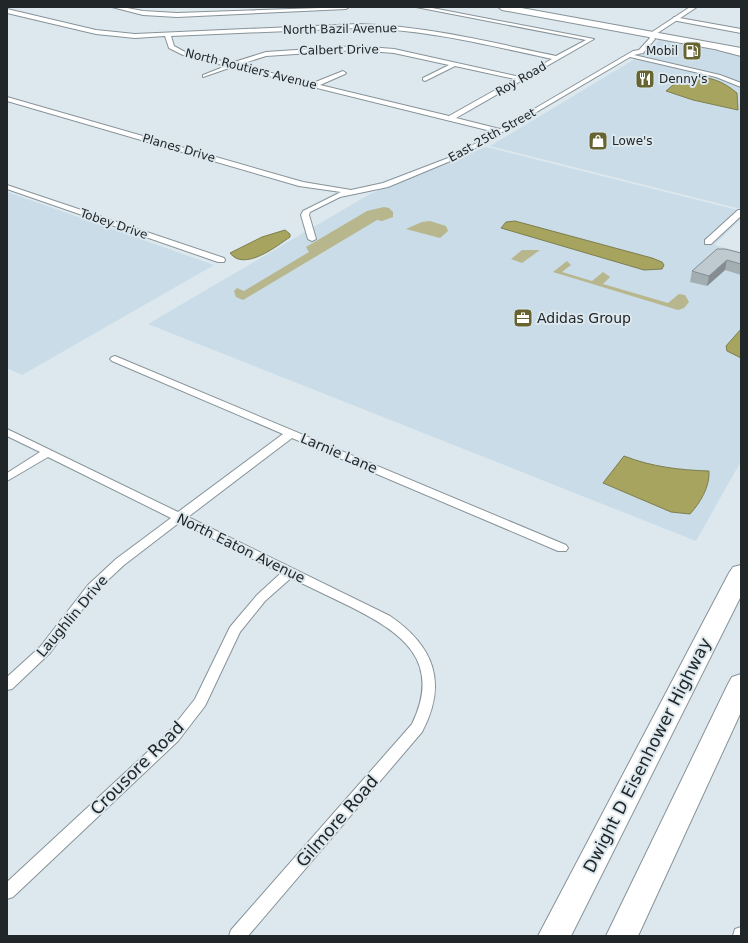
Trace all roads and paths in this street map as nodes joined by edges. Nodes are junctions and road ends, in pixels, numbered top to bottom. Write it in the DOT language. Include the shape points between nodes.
graph roads {
  1 [pos="115,7"];
  2 [pos="184,7"];
  3 [pos="346,7"];
  4 [pos="420,7"];
  5 [pos="502,7"];
  6 [pos="525,7"];
  7 [pos="694,7"];
  8 [pos="292,8"];
  9 [pos="7,11"];
  10 [pos="182,15"];
  11 [pos="295,16"];
  12 [pos="674,19"];
  13 [pos="298,23"];
  14 [pos="618,28"];
  15 [pos="301,29"];
  16 [pos="741,30"];
  17 [pos="652,34"];
  18 [pos="168,36"];
  19 [pos="741,47"];
  20 [pos="722,48"];
  21 [pos="635,49"];
  22 [pos="741,52"];
  23 [pos="557,58"];
  24 [pos="455,64"];
  25 [pos="230,65"];
  26 [pos="343,73"];
  27 [pos="205,76"];
  28 [pos="425,79"];
  29 [pos="522,79"];
  30 [pos="315,85"];
  31 [pos="741,85"];
  32 [pos="7,99"];
  33 [pos="451,118"];
  34 [pos="501,130"];
  35 [pos="7,187"];
  36 [pos="352,191"];
  37 [pos="741,212"];
  38 [pos="312,239"];
  39 [pos="708,242"];
  40 [pos="221,260"];
  41 [pos="115,359"];
  42 [pos="7,432"];
  43 [pos="291,433"];
  44 [pos="48,452"];
  45 [pos="7,478"];
  46 [pos="180,517"];
  47 [pos="562,548"];
  48 [pos="290,572"];
  49 [pos="739,576"];
  50 [pos="741,684"];
  51 [pos="7,685"];
  52 [pos="428,701"];
  53 [pos="7,892"];
  54 [pos="237,936"];
  55 [pos="554,936"];
  56 [pos="622,936"];
  1 -- 10 [label="street" via="146,13"];
  2 -- 10 [label="street"];
  3 -- 8 [label="street"];
  4 -- 23 [label="street, Roy Road" via="592,39"];
  5 -- 14 [label="main road"];
  6 -- 17 [label="main road"];
  7 -- 12 [label="street, East 25th Street"];
  8 -- 10 [label="street"];
  8 -- 11 [label="street"];
  9 -- 18 [label="street" via="100,33"];
  12 -- 16 [label="street"];
  12 -- 17 [label="street, East 25th Street"];
  13 -- 15 [label="street"];
  14 -- 17 [label="main road"];
  14 -- 21 [label="main road" via="632,35"];
  15 -- 18 [label="street, North Bazil Avenue"];
  15 -- 23 [label="street, North Bazil Avenue" via="363,26 404,28"];
  17 -- 19 [label="main road"];
  17 -- 20 [label="main road"];
  17 -- 21 [label="street, East 25th Street" via="644,37"];
  17 -- 21 [label="street, East 25th Street" via="653,38 641,52"];
  18 -- 25 [label="street, North Routiers Avenue" via="170,46 178,51"];
  20 -- 22 [label="highway"];
  21 -- 31 [label="street"];
  21 -- 34 [label="street, East 25th Street"];
  23 -- 29 [label="street, Roy Road"];
  24 -- 25 [label="street, Calbert Drive" via="392,51 351,48 273,53"];
  24 -- 28 [label="street"];
  24 -- 29 [label="street, Calbert Drive"];
  25 -- 27 [label="street, Calbert Drive"];
  25 -- 30 [label="street, North Routiers Avenue"];
  26 -- 30 [label="street"];
  29 -- 33 [label="street, Roy Road"];
  30 -- 33 [label="street, North Routiers Avenue"];
  32 -- 36 [label="street, Planes Drive" via="302,184"];
  33 -- 34 [label="street, North Routiers Avenue"];
  34 -- 36 [label="street, East 25th Street" via="454,158 385,185"];
  35 -- 40 [label="street, Tobey Drive"];
  36 -- 38 [label="street, East 25th Street" via="338,195 306,212"];
  37 -- 39 [label="street"];
  41 -- 43 [label="street, Larnie Lane"];
  42 -- 44 [label="street, North Eaton Avenue"];
  43 -- 46 [label="street, Laughlin Drive"];
  43 -- 47 [label="street, Larnie Lane"];
  44 -- 45 [label="street"];
  44 -- 46 [label="street, North Eaton Avenue"];
  46 -- 48 [label="street, North Eaton Avenue"];
  46 -- 51 [label="street, Laughlin Drive" via="120,562 92,588 53,641"];
  48 -- 52 [label="street, North Eaton Avenue" via="385,619 404,633 416,645 426,664 430,685"];
  48 -- 53 [label="street, Crousore Road" via="261,598 235,630 200,702 173,737"];
  49 -- 55 [label="highway, Dwight D Eisenhower Highway"];
  50 -- 56 [label="highway"];
  52 -- 54 [label="street, Gilmore Road" via="417,728"];
}
